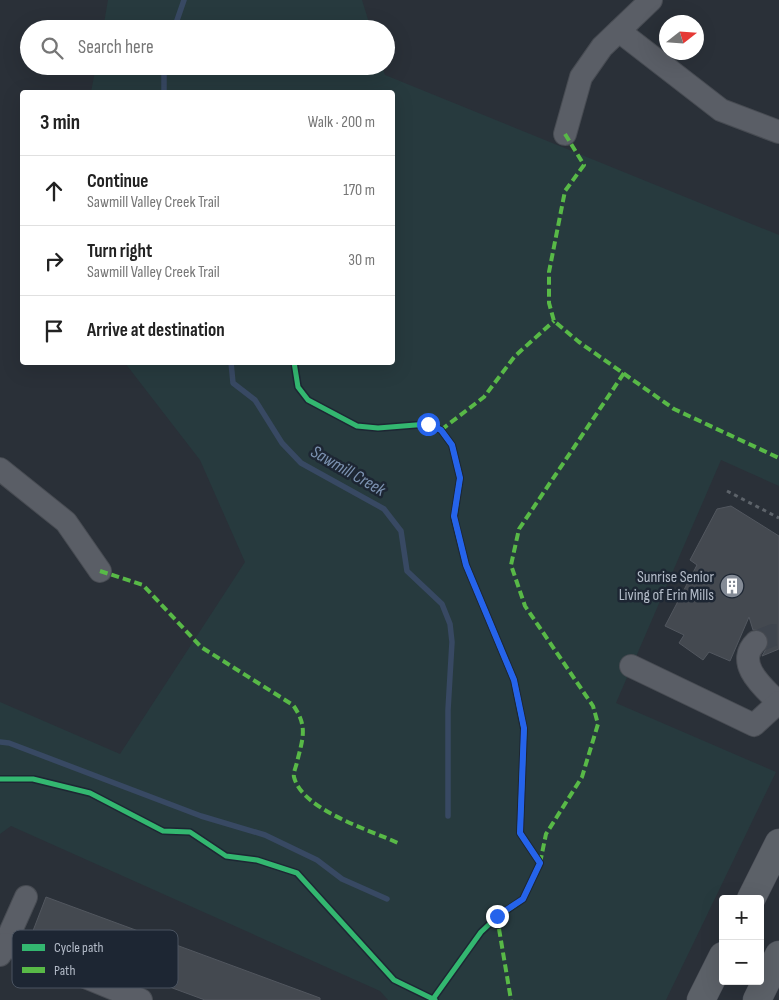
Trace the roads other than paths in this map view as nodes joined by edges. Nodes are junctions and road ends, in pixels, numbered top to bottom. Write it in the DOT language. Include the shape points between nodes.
graph roads {
  1 [pos="637,5"];
  2 [pos="619,31"];
  3 [pos="779,132"];
  4 [pos="565,134"];
  5 [pos="0,468"];
  6 [pos="100,571"];
  7 [pos="756,642"];
  8 [pos="631,666"];
  9 [pos="779,701"];
  10 [pos="779,843"];
  11 [pos="753,895"];
  12 [pos="26,897"];
  13 [pos="3,950"];
  14 [pos="779,955"];
  15 [pos="719,964"];
  16 [pos="108,988"];
  17 [pos="141,1000"];
  18 [pos="701,1000"];
  19 [pos="757,1000"];
  1 -- 2 [label="street"];
  2 -- 3 [label="street" via="721,110"];
  2 -- 4 [label="street" via="581,77"];
  5 -- 6 [label="street" via="66,522"];
  7 -- 9 [label="street" via="750,647 747,657 753,677"];
  8 -- 9 [label="street" via="754,725"];
  10 -- 11 [label="main road"];
  12 -- 13 [label="street"];
  14 -- 19 [label="main road"];
  15 -- 18 [label="main road"];
  16 -- 17 [label="street"];
}
